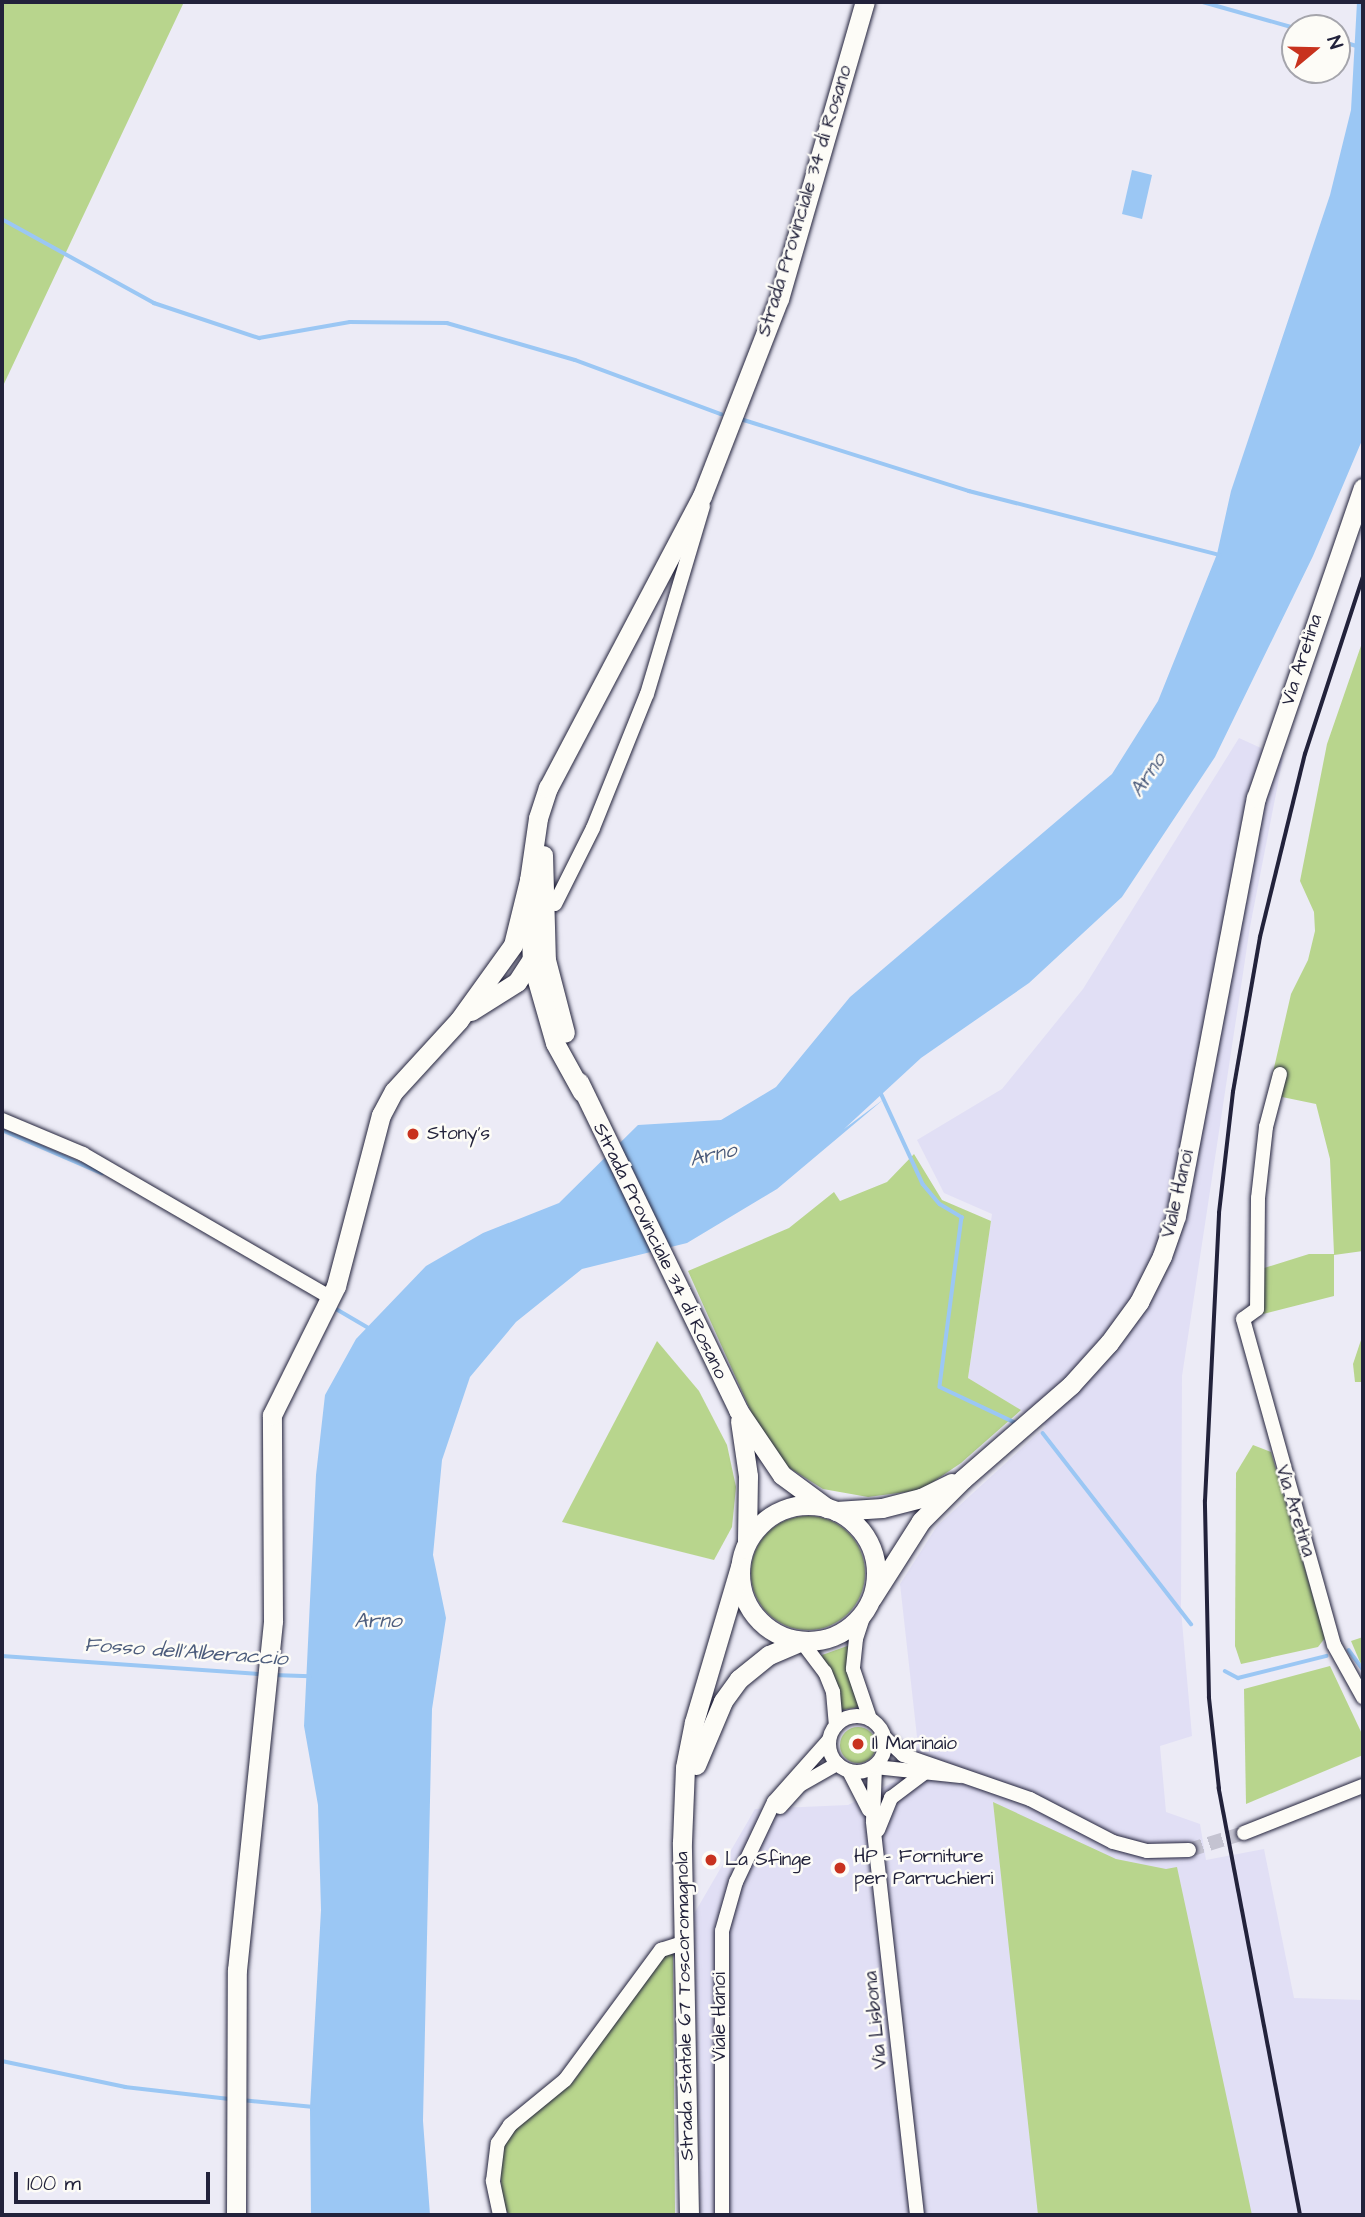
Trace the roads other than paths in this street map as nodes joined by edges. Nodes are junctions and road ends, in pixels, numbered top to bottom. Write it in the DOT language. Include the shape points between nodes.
graph roads {
  1 [pos="865,2"];
  2 [pos="715,463"];
  3 [pos="1363,488"];
  4 [pos="556,776"];
  5 [pos="1248,834"];
  6 [pos="529,880"];
  7 [pos="555,904"];
  8 [pos="543,922"];
  9 [pos="532,963"];
  10 [pos="493,974"];
  11 [pos="504,991"];
  12 [pos="554,993"];
  13 [pos="459,1020"];
  14 [pos="555,1043"];
  15 [pos="1280,1074"];
  16 [pos="582,1094"];
  17 [pos="2,1120"];
  18 [pos="331,1298"];
  19 [pos="738,1410"];
  20 [pos="963,1479"];
  21 [pos="832,1509"];
  22 [pos="747,1541"];
  23 [pos="740,1567"];
  24 [pos="869,1605"];
  25 [pos="801,1642"];
  26 [pos="1363,1697"];
  27 [pos="870,1719"];
  28 [pos="835,1726"];
  29 [pos="884,1737"];
  30 [pos="829,1740"];
  31 [pos="875,1767"];
  32 [pos="843,1768"];
  33 [pos="923,1774"];
  34 [pos="961,1776"];
  35 [pos="1363,1786"];
  36 [pos="685,1796"];
  37 [pos="873,1821"];
  38 [pos="763,1826"];
  39 [pos="1244,1833"];
  40 [pos="875,1838"];
  41 [pos="1189,1850"];
  42 [pos="683,1942"];
  43 [pos="236,2215"];
  44 [pos="500,2215"];
  45 [pos="689,2215"];
  46 [pos="722,2215"];
  47 [pos="917,2215"];
  1 -- 2 [label="main road, Strada Provinciale 34 di Rosano" via="779,299"];
  2 -- 4 [label="main road, Strada Provinciale 34 di Rosano"];
  2 -- 7 [label="street" via="682,588 647,694 593,828"];
  3 -- 5 [label="main road, Via Aretina" via="1268,761"];
  4 -- 6 [label="main road, Strada Provinciale 34 di Rosano" via="536,826"];
  4 -- 8 [label="main road, Strada Provinciale 34 di Rosano" via="544,853"];
  5 -- 20 [label="main road, Viale Hanoi" via="1176,1216 1162,1256 1139,1302 1109,1343 1071,1385"];
  6 -- 9 [label="main road, Strada Provinciale 34 di Rosano"];
  6 -- 10 [label="main road" via="520,929"];
  8 -- 9 [label="main road"];
  8 -- 12 [label="main road, Strada Provinciale 34 di Rosano"];
  9 -- 10 [label="main road" via="512,961"];
  9 -- 11 [label="main road"];
  9 -- 12 [label="main road"];
  9 -- 14 [label="main road, Strada Provinciale 34 di Rosano"];
  10 -- 13 [label="main road"];
  11 -- 13 [label="main road"];
  11 -- 14 [label="main road" via="524,994"];
  12 -- 16 [label="main road, Strada Provinciale 34 di Rosano"];
  13 -- 18 [label="main road" via="411,1070 381,1115"];
  14 -- 16 [label="main road, Strada Provinciale 34 di Rosano"];
  15 -- 26 [label="street, Via Aretina" via="1266,1127 1258,1198 1257,1309 1243,1319 1334,1645"];
  16 -- 19 [label="main road, Strada Provinciale 34 di Rosano"];
  17 -- 18 [label="street" via="83,1154"];
  18 -- 43 [label="main road" via="272,1415 272,1621 237,1970"];
  19 -- 21 [label="main road, Strada Provinciale 34 di Rosano" via="782,1475"];
  19 -- 22 [label="main road, Strada Provinciale 34 di Rosano" via="748,1476"];
  20 -- 21 [label="main road, Viale Hanoi" via="921,1498 882,1508"];
  20 -- 24 [label="main road, Viale Hanoi" via="922,1521"];
  21 -- 22 [label="main road, Viale Hanoi" via="799,1506 773,1514"];
  21 -- 24 [label="main road, Viale Hanoi" via="860,1530 874,1557"];
  22 -- 23 [label="main road, Viale Hanoi"];
  23 -- 25 [label="main road, Viale Hanoi" via="741,1588 755,1616 779,1636"];
  23 -- 36 [label="main road, Strada Statale 67 Toscoromagnola" via="694,1722"];
  24 -- 25 [label="main road, Viale Hanoi" via="838,1635"];
  24 -- 27 [label="street, Viale Hanoi" via="856,1639 853,1669"];
  25 -- 28 [label="street, Viale Hanoi" via="814,1652 833,1692"];
  25 -- 36 [label="main road, Strada Statale 67 Toscoromagnola" via="769,1655 739,1679 704,1742"];
  27 -- 28 [label="street" via="852,1716"];
  27 -- 29 [label="street, Viale Hanoi"];
  28 -- 30 [label="street, Viale Hanoi"];
  29 -- 31 [label="street" via="885,1751"];
  29 -- 34 [label="street" via="903,1755"];
  30 -- 32 [label="street"];
  30 -- 38 [label="street, Viale Hanoi" via="785,1788"];
  31 -- 32 [label="street, Viale Hanoi"];
  31 -- 33 [label="street"];
  31 -- 37 [label="street, Via Lisbona"];
  32 -- 37 [label="street, Via Lisbona" via="862,1790"];
  32 -- 38 [label="street, Viale Hanoi" via="800,1785"];
  33 -- 34 [label="street"];
  33 -- 40 [label="street" via="891,1798"];
  34 -- 41 [label="street" via="1030,1799 1127,1847"];
  35 -- 39 [label="street"];
  36 -- 42 [label="main road, Strada Statale 67 Toscoromagnola"];
  37 -- 40 [label="street, Via Lisbona"];
  38 -- 46 [label="street, Viale Hanoi" via="736,1882 722,1931"];
  40 -- 47 [label="street, Via Lisbona"];
  42 -- 44 [label="street" via="661,1950 565,2080 504,2134 493,2158"];
  42 -- 45 [label="main road, Strada Statale 67 Toscoromagnola"];
}
